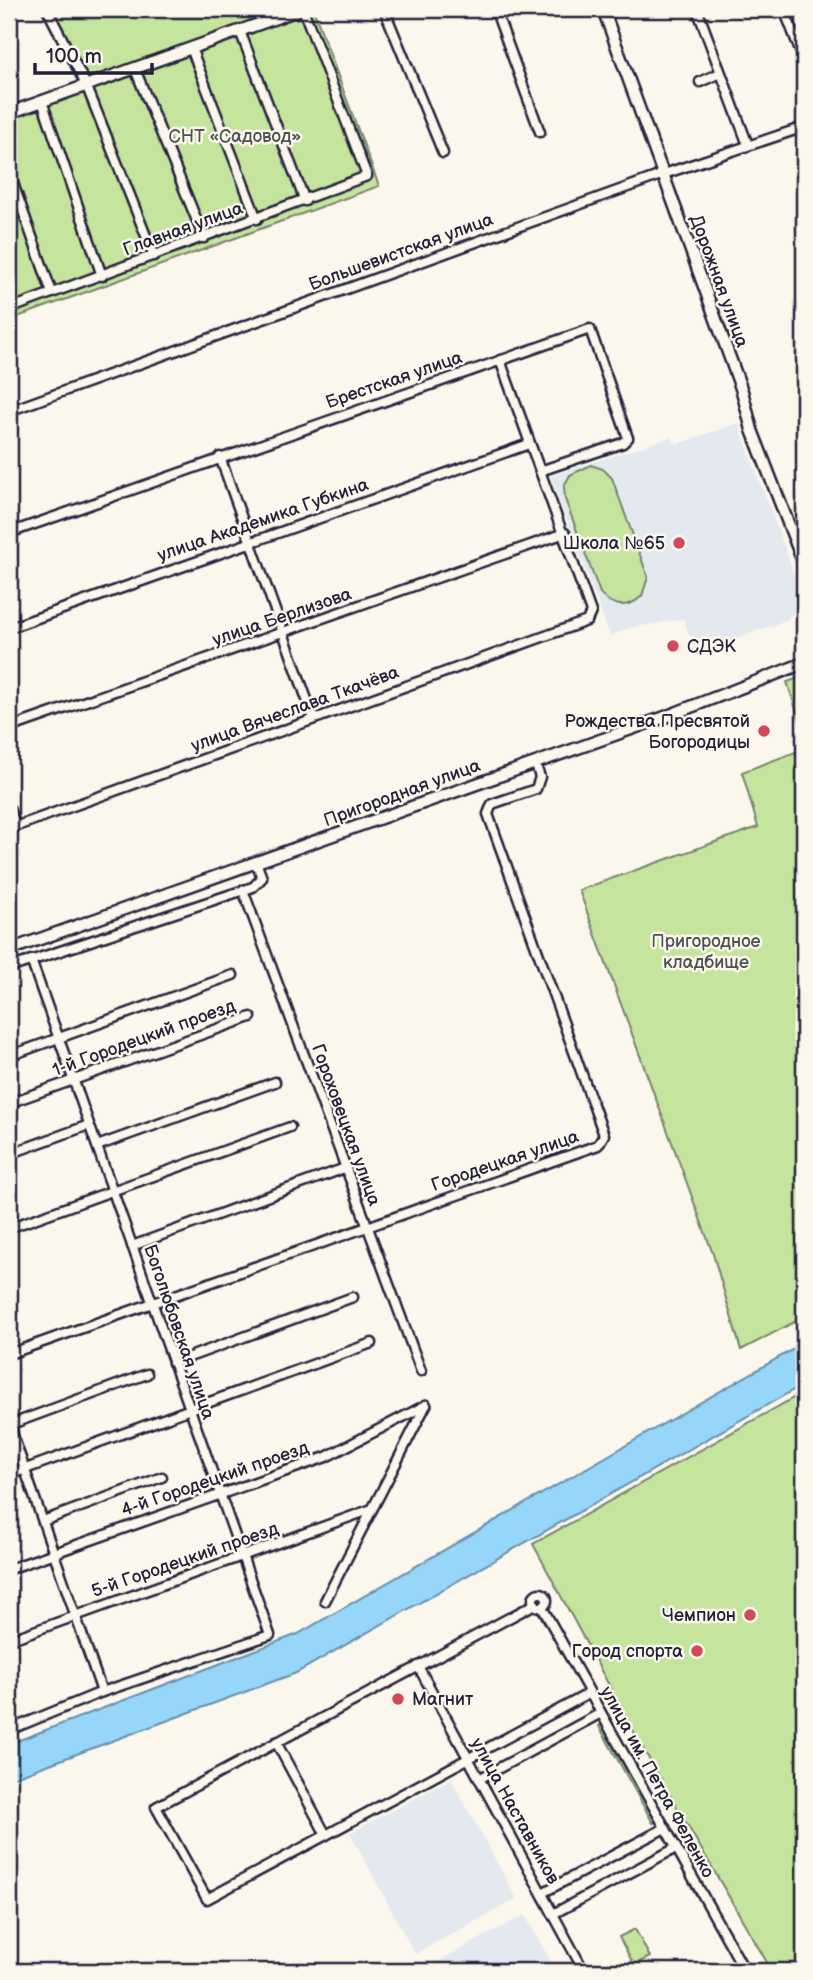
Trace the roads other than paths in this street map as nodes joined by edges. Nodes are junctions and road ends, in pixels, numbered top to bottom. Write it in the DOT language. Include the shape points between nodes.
graph roads {
  1 [pos="302,9"];
  2 [pos="384,9"];
  3 [pos="495,9"];
  4 [pos="603,9"];
  5 [pos="697,9"];
  6 [pos="785,9"];
  7 [pos="50,10"];
  8 [pos="240,31"];
  9 [pos="801,45"];
  10 [pos="191,48"];
  11 [pos="804,61"];
  12 [pos="135,69"];
  13 [pos="720,73"];
  14 [pos="700,82"];
  15 [pos="87,86"];
  16 [pos="42,101"];
  17 [pos="9,113"];
  18 [pos="804,129"];
  19 [pos="540,132"];
  20 [pos="748,145"];
  21 [pos="443,153"];
  22 [pos="9,172"];
  23 [pos="664,174"];
  24 [pos="305,201"];
  25 [pos="257,219"];
  26 [pos="204,238"];
  27 [pos="154,256"];
  28 [pos="102,276"];
  29 [pos="52,293"];
  30 [pos="9,309"];
  31 [pos="500,360"];
  32 [pos="9,411"];
  33 [pos="528,444"];
  34 [pos="220,457"];
  35 [pos="540,471"];
  36 [pos="9,533"];
  37 [pos="565,533"];
  38 [pos="249,541"];
  39 [pos="804,564"];
  40 [pos="9,628"];
  41 [pos="284,634"];
  42 [pos="804,663"];
  43 [pos="314,719"];
  44 [pos="9,729"];
  45 [pos="536,762"];
  46 [pos="9,808"];
  47 [pos="12,828"];
  48 [pos="257,862"];
  49 [pos="243,890"];
  50 [pos="65,930"];
  51 [pos="70,946"];
  52 [pos="9,950"];
  53 [pos="31,960"];
  54 [pos="9,968"];
  55 [pos="233,975"];
  56 [pos="251,1017"];
  57 [pos="59,1039"];
  58 [pos="9,1056"];
  59 [pos="73,1080"];
  60 [pos="275,1082"];
  61 [pos="9,1103"];
  62 [pos="89,1125"];
  63 [pos="290,1127"];
  64 [pos="97,1146"];
  65 [pos="9,1154"];
  66 [pos="345,1168"];
  67 [pos="113,1192"];
  68 [pos="366,1227"];
  69 [pos="9,1228"];
  70 [pos="132,1246"];
  71 [pos="353,1297"];
  72 [pos="152,1303"];
  73 [pos="372,1343"];
  74 [pos="9,1354"];
  75 [pos="173,1363"];
  76 [pos="421,1371"];
  77 [pos="147,1374"];
  78 [pos="190,1410"];
  79 [pos="9,1425"];
  80 [pos="25,1469"];
  81 [pos="9,1475"];
  82 [pos="162,1478"];
  83 [pos="219,1493"];
  84 [pos="372,1509"];
  85 [pos="43,1521"];
  86 [pos="54,1552"];
  87 [pos="242,1557"];
  88 [pos="9,1569"];
  89 [pos="325,1601"];
  90 [pos="76,1615"];
  91 [pos="9,1640"];
  92 [pos="418,1666"];
  93 [pos="102,1692"];
  94 [pos="590,1693"];
  95 [pos="601,1713"];
  96 [pos="9,1730"];
  97 [pos="276,1742"];
  98 [pos="468,1759"];
  99 [pos="479,1779"];
  100 [pos="665,1828"];
  101 [pos="326,1835"];
  102 [pos="676,1848"];
  103 [pos="542,1894"];
  104 [pos="553,1914"];
  105 [pos="584,1971"];
  106 [pos="745,1971"];
  1 -- 8 [label="street"];
  1 -- 24 [label="street, Главная улица" via="367,176"];
  2 -- 21 [label="street"];
  3 -- 19 [label="street"];
  4 -- 23 [label="street, Дорожная улица" via="642,99"];
  5 -- 13 [label="street"];
  6 -- 9 [label="street"];
  7 -- 15 [label="street"];
  8 -- 10 [label="street"];
  8 -- 24 [label="street"];
  9 -- 11 [label="street"];
  10 -- 12 [label="street"];
  10 -- 25 [label="street"];
  12 -- 15 [label="street"];
  12 -- 26 [label="street"];
  13 -- 14 [label="street"];
  13 -- 20 [label="street"];
  15 -- 16 [label="street"];
  15 -- 27 [label="street"];
  16 -- 17 [label="street"];
  16 -- 28 [label="street"];
  18 -- 20 [label="street, Большевистская улица"];
  20 -- 23 [label="street, Большевистская улица"];
  22 -- 29 [label="street"];
  23 -- 32 [label="street, Большевистская улица"];
  23 -- 39 [label="street, Дорожная улица" via="752,430"];
  24 -- 25 [label="street, Главная улица"];
  25 -- 26 [label="street, Главная улица"];
  26 -- 27 [label="street, Главная улица"];
  27 -- 28 [label="street, Главная улица"];
  28 -- 29 [label="street, Главная улица"];
  29 -- 30 [label="street, Главная улица"];
  31 -- 33 [label="street"];
  31 -- 34 [label="street, Брестская улица"];
  31 -- 35 [label="street, Брестская улица" via="586,328 593,331 628,438"];
  33 -- 35 [label="street"];
  33 -- 38 [label="street, улица Академика Губкина"];
  34 -- 36 [label="street, Брестская улица"];
  34 -- 38 [label="street"];
  35 -- 37 [label="street"];
  37 -- 41 [label="street, улица Берлизова"];
  37 -- 43 [label="street, улица Вячеслава Ткачёва" via="591,617"];
  38 -- 40 [label="street, улица Академика Губкина"];
  38 -- 41 [label="street"];
  41 -- 43 [label="street"];
  41 -- 44 [label="street, улица Берлизова"];
  42 -- 45 [label="street, Пригородная улица"];
  43 -- 47 [label="street, улица Вячеслава Ткачёва"];
  45 -- 48 [label="street, Пригородная улица"];
  45 -- 68 [label="street, Городецкая улица" via="540,777 536,789 492,804 488,814 604,1135 598,1145"];
  46 -- 47 [label="street"];
  48 -- 49 [label="street" via="262,878"];
  48 -- 50 [label="street, Пригородная улица"];
  49 -- 51 [label="street"];
  49 -- 66 [label="street, Гороховецкая улица"];
  50 -- 51 [label="street"];
  50 -- 52 [label="street, Пригородная улица"];
  51 -- 53 [label="street"];
  53 -- 54 [label="street"];
  53 -- 57 [label="street, Боголюбовская улица"];
  55 -- 57 [label="street"];
  56 -- 59 [label="street, 1-й Городецкий проезд"];
  57 -- 58 [label="street"];
  57 -- 59 [label="street, Боголюбовская улица"];
  59 -- 61 [label="street, 1-й Городецкий проезд"];
  59 -- 62 [label="street, Боголюбовская улица"];
  60 -- 64 [label="street"];
  62 -- 64 [label="street, Боголюбовская улица"];
  62 -- 65 [label="street"];
  63 -- 67 [label="street"];
  64 -- 67 [label="street, Боголюбовская улица"];
  66 -- 68 [label="street, Гороховецкая улица"];
  66 -- 70 [label="street"];
  67 -- 69 [label="street"];
  67 -- 70 [label="street, Боголюбовская улица"];
  68 -- 72 [label="street, Городецкая улица"];
  68 -- 76 [label="street, Гороховецкая улица"];
  70 -- 72 [label="street, Боголюбовская улица"];
  71 -- 75 [label="street"];
  72 -- 74 [label="street, Городецкая улица"];
  72 -- 75 [label="street, Боголюбовская улица"];
  73 -- 78 [label="street"];
  75 -- 78 [label="street, Боголюбовская улица"];
  77 -- 79 [label="street"];
  78 -- 80 [label="street"];
  78 -- 83 [label="street, Боголюбовская улица"];
  79 -- 80 [label="street"];
  80 -- 81 [label="street"];
  80 -- 85 [label="street"];
  82 -- 85 [label="street"];
  83 -- 84 [label="street, 4-й Городецкий проезд" via="326,1457 426,1405"];
  83 -- 86 [label="street, 4-й Городецкий проезд"];
  83 -- 87 [label="street, Боголюбовская улица"];
  84 -- 87 [label="street, 5-й Городецкий проезд"];
  84 -- 89 [label="street"];
  85 -- 86 [label="street"];
  86 -- 88 [label="street, 4-й Городецкий проезд"];
  86 -- 90 [label="street"];
  87 -- 90 [label="street, 5-й Городецкий проезд"];
  87 -- 93 [label="street, Боголюбовская улица" via="270,1635"];
  90 -- 91 [label="street, 5-й Городецкий проезд"];
  90 -- 93 [label="street"];
  92 -- 94 [label="street, улица им. Петра Феленко" via="539,1606"];
  92 -- 97 [label="street"];
  92 -- 98 [label="street, улица Наставников"];
  93 -- 96 [label="street"];
  94 -- 95 [label="street, улица им. Петра Феленко"];
  94 -- 98 [label="street"];
  95 -- 99 [label="street"];
  95 -- 100 [label="street, улица им. Петра Феленко"];
  97 -- 101 [label="street"];
  97 -- 101 [label="street" via="156,1807 206,1899"];
  98 -- 99 [label="street, улица Наставников"];
  98 -- 101 [label="street"];
  99 -- 103 [label="street, улица Наставников"];
  100 -- 102 [label="street, улица им. Петра Феленко"];
  100 -- 103 [label="street"];
  102 -- 104 [label="street"];
  102 -- 106 [label="street, улица им. Петра Феленко"];
  103 -- 104 [label="street, улица Наставников"];
  104 -- 105 [label="street, улица Наставников"];
}
